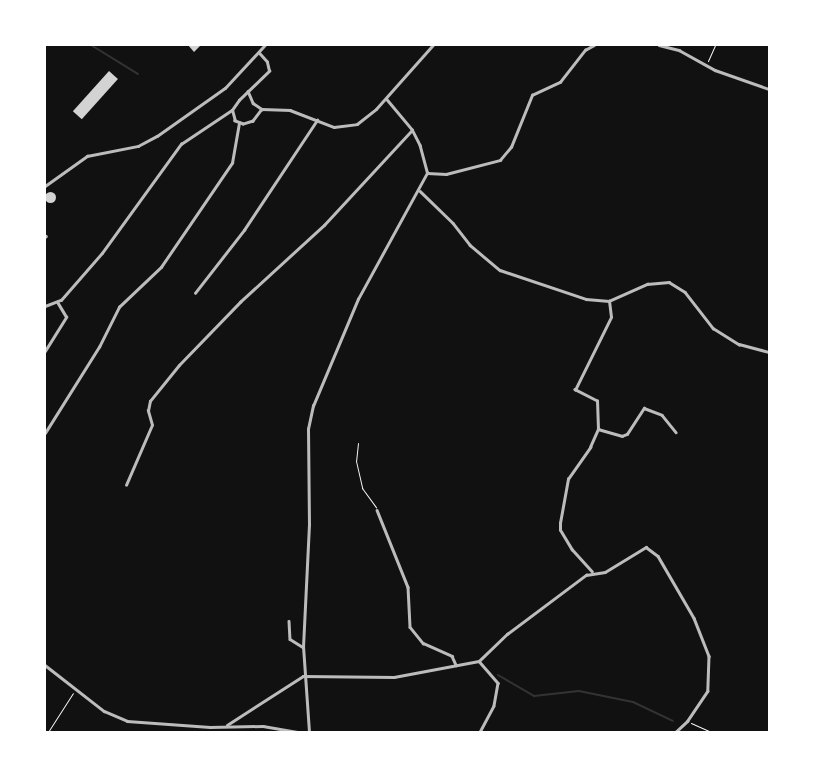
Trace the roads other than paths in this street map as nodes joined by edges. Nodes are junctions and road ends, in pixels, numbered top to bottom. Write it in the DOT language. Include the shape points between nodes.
graph roads {
  1 [pos="265,45"];
  2 [pos="434,45"];
  3 [pos="594,45"];
  4 [pos="659,45"];
  5 [pos="259,53"];
  6 [pos="769,89"];
  7 [pos="248,91"];
  8 [pos="386,98"];
  9 [pos="262,109"];
  10 [pos="232,110"];
  11 [pos="318,120"];
  12 [pos="239,123"];
  13 [pos="412,130"];
  14 [pos="427,173"];
  15 [pos="45,186"];
  16 [pos="420,191"];
  17 [pos="195,293"];
  18 [pos="609,301"];
  19 [pos="57,302"];
  20 [pos="45,306"];
  21 [pos="45,351"];
  22 [pos="769,352"];
  23 [pos="598,429"];
  24 [pos="676,432"];
  25 [pos="45,433"];
  26 [pos="126,485"];
  27 [pos="377,510"];
  28 [pos="592,572"];
  29 [pos="289,621"];
  30 [pos="303,647"];
  31 [pos="479,661"];
  32 [pos="45,665"];
  33 [pos="456,665"];
  34 [pos="303,676"];
  35 [pos="227,725"];
  36 [pos="210,728"];
  37 [pos="210,732"];
  38 [pos="298,732"];
  39 [pos="309,732"];
  40 [pos="480,732"];
  41 [pos="676,732"];
  1 -- 5 [label="street"];
  2 -- 8 [label="street"];
  3 -- 14 [label="street" via="585,50 560,82 532,95 511,147 500,160 446,174"];
  4 -- 6 [label="street" via="679,50"];
  5 -- 7 [label="street" via="267,62 269,71"];
  5 -- 15 [label="street" via="225,88 157,136 138,146 87,156"];
  7 -- 9 [label="street" via="253,103"];
  7 -- 10 [label="street"];
  8 -- 11 [label="street" via="357,124 334,126"];
  8 -- 13 [label="street"];
  9 -- 11 [label="street" via="290,110"];
  9 -- 12 [label="street" via="253,121"];
  10 -- 12 [label="street" via="232,116"];
  10 -- 19 [label="street" via="175,151 102,253"];
  11 -- 17 [label="street" via="244,230"];
  12 -- 25 [label="street" via="232,163 160,267 119,307"];
  13 -- 14 [label="street"];
  13 -- 26 [label="street" via="324,224 240,302 179,365 150,401 148,412 152,425"];
  14 -- 16 [label="street"];
  16 -- 18 [label="street" via="470,245 500,270 586,299"];
  16 -- 30 [label="street" via="372,268 313,406 308,429 309,525"];
  18 -- 22 [label="street" via="647,284 669,282 685,292 713,328 739,344"];
  18 -- 23 [label="street" via="611,317 575,390 597,401"];
  19 -- 20 [label="street"];
  19 -- 21 [label="street" via="66,317"];
  23 -- 24 [label="street" via="622,436 627,434 644,408 662,415"];
  23 -- 28 [label="street" via="568,479 560,523 572,550"];
  27 -- 33 [label="street" via="408,587 410,627 423,643 452,656"];
  28 -- 31 [label="street" via="507,634"];
  28 -- 41 [label="street" via="604,572 646,547 658,556 694,618 709,656 708,691 688,721"];
  29 -- 30 [label="street" via="290,639"];
  30 -- 34 [label="street"];
  31 -- 33 [label="street"];
  31 -- 40 [label="street" via="498,683 494,706"];
  32 -- 36 [label="street" via="104,710 127,721"];
  33 -- 34 [label="street" via="394,677"];
  34 -- 35 [label="street"];
  34 -- 39 [label="street"];
  35 -- 36 [label="street"];
  35 -- 38 [label="street" via="263,726"];
  36 -- 37 [label="street"];
}
